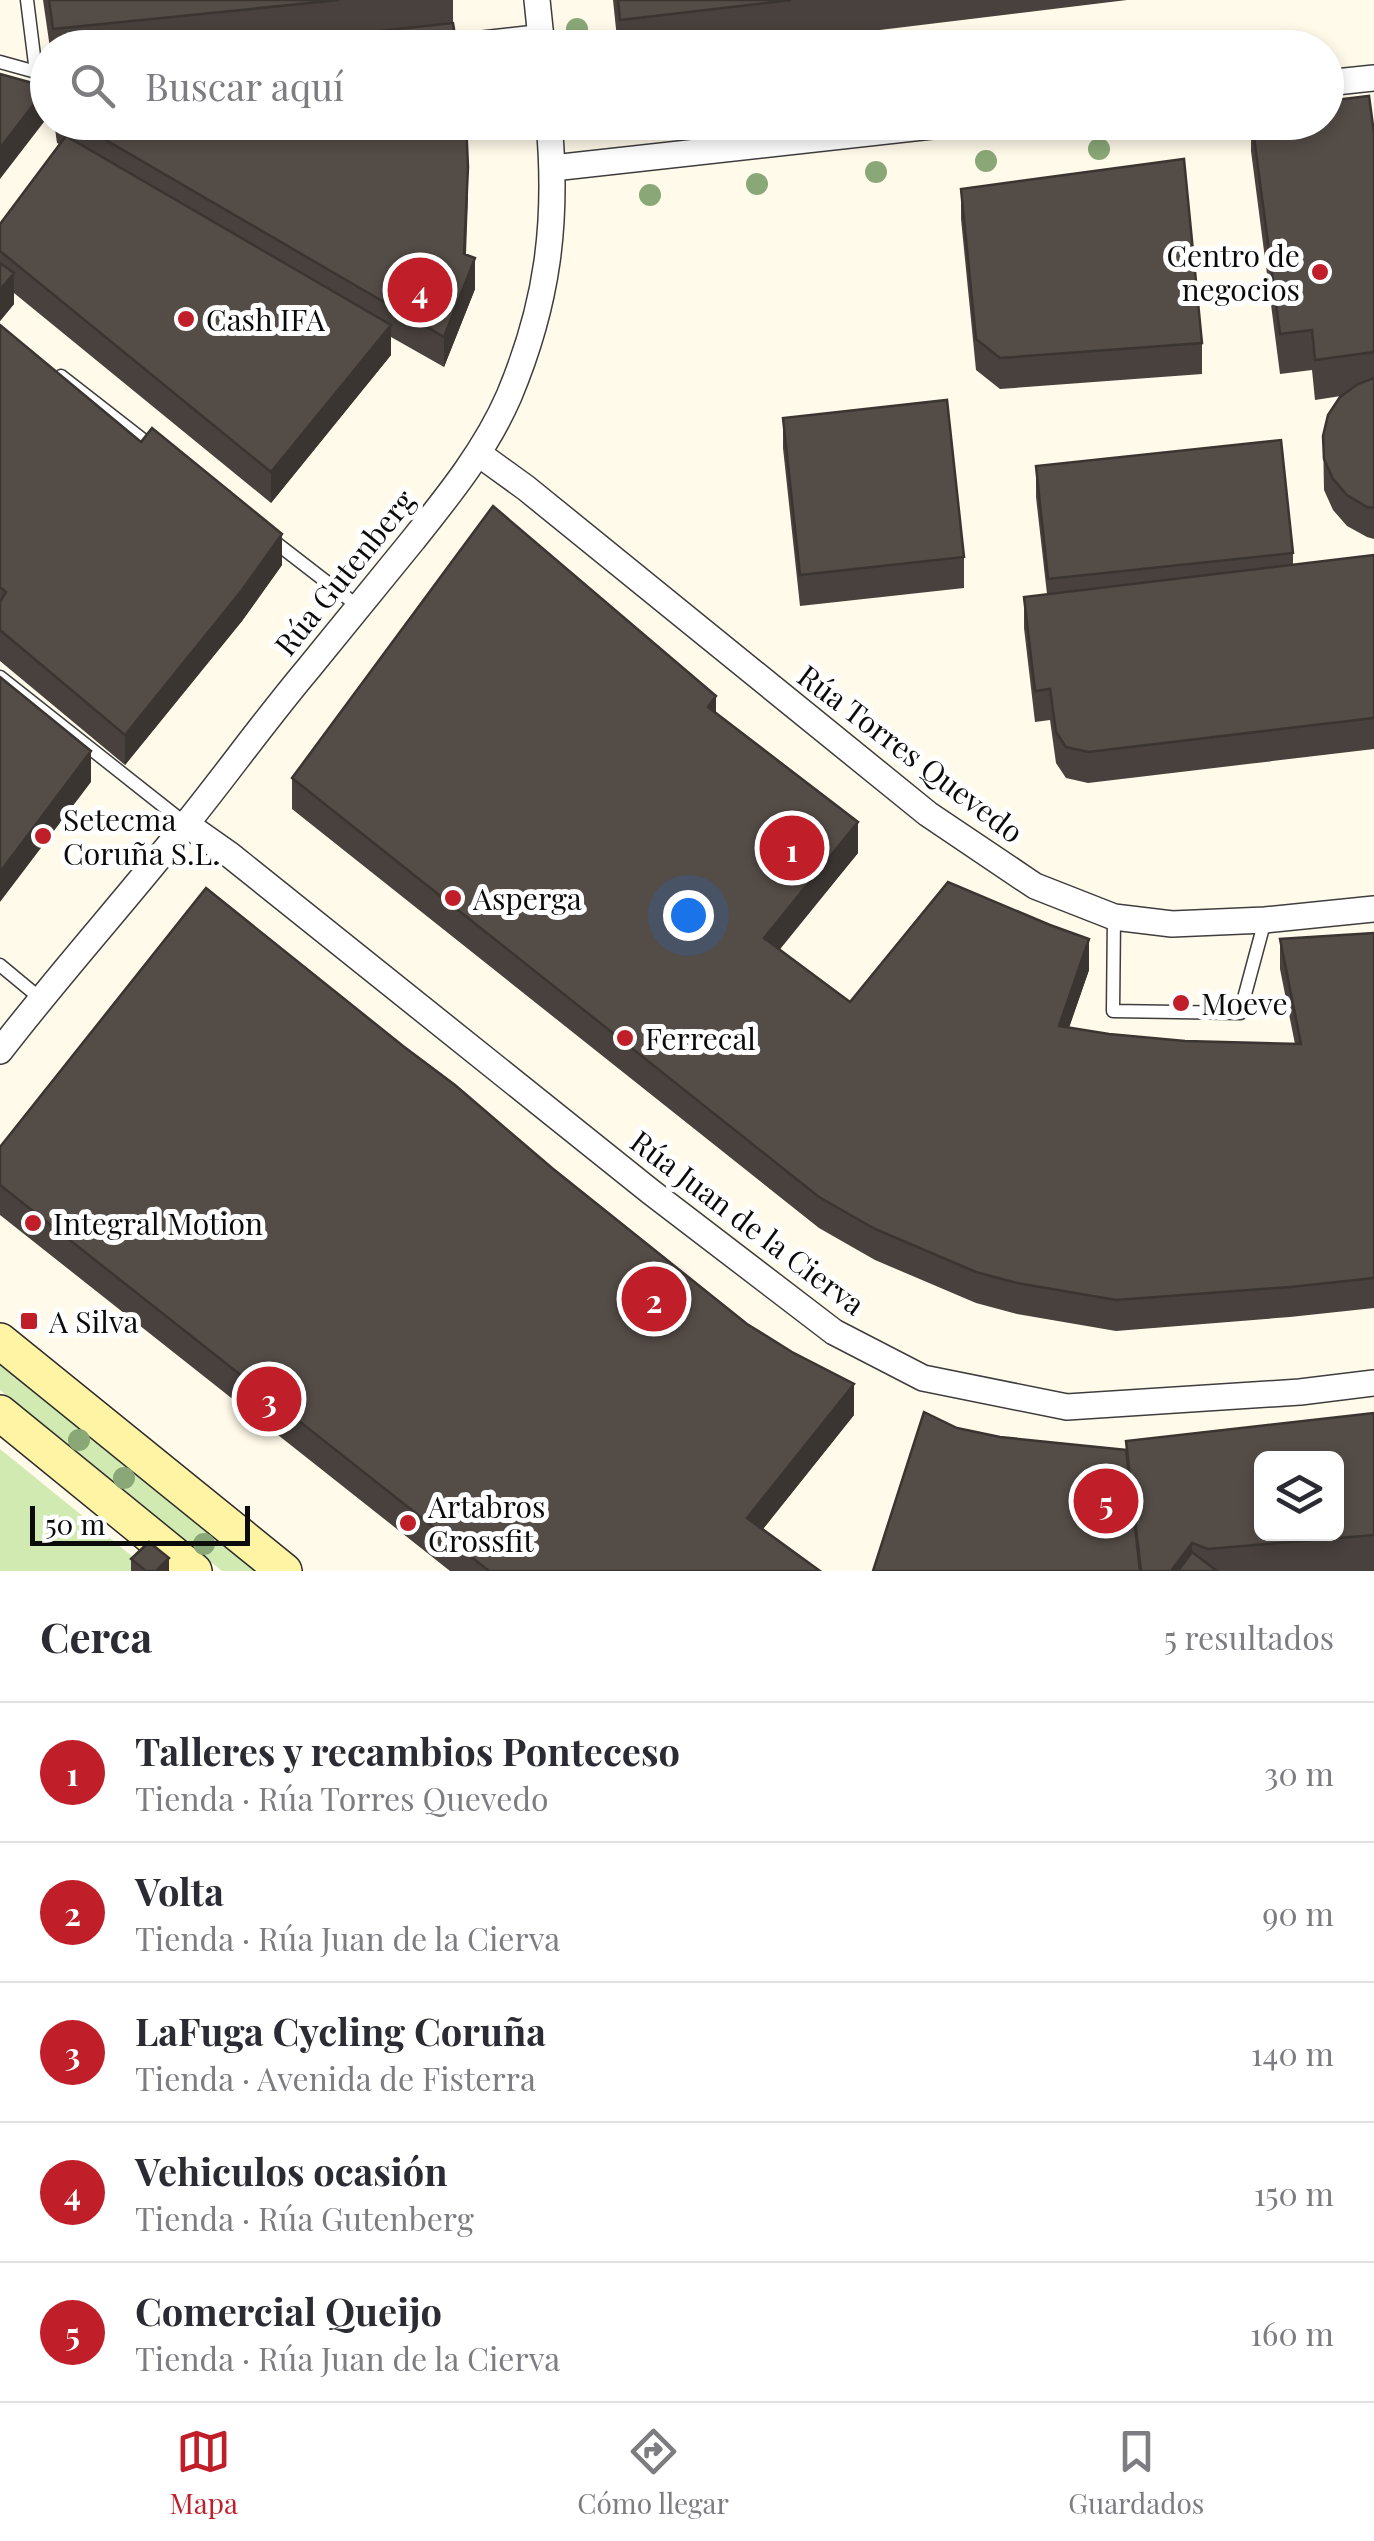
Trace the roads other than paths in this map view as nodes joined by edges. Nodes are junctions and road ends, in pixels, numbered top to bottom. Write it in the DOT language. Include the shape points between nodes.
graph roads {
  1 [pos="27,0"];
  2 [pos="537,0"];
  3 [pos="31,30"];
  4 [pos="540,30"];
  5 [pos="0,62"];
  6 [pos="30,70"];
  7 [pos="551,140"];
  8 [pos="806,140"];
  9 [pos="553,168"];
  10 [pos="50,368"];
  11 [pos="478,454"];
  12 [pos="174,464"];
  13 [pos="266,536"];
  14 [pos="359,608"];
  15 [pos="0,678"];
  16 [pos="186,824"];
  17 [pos="1374,910"];
  18 [pos="1114,917"];
  19 [pos="1265,920"];
  20 [pos="0,966"];
  21 [pos="41,999"];
  22 [pos="0,1051"];
  23 [pos="0,1341"];
  24 [pos="1374,1383"];
  25 [pos="0,1413"];
  26 [pos="194,1571"];
  27 [pos="284,1571"];
  1 -- 3 [label="lane"];
  2 -- 4 [label="street"];
  5 -- 6 [label="lane"];
  7 -- 9 [label="street, Rúa Gutenberg"];
  8 -- 9 [label="street"];
  9 -- 11 [label="street, Rúa Gutenberg" via="547,273 533,329"];
  10 -- 12 [label="lane"];
  11 -- 14 [label="street, Rúa Gutenberg"];
  11 -- 18 [label="street, Rúa Torres Quevedo" via="928,814 1035,886"];
  13 -- 14 [label="lane"];
  14 -- 16 [label="street, Rúa Gutenberg"];
  15 -- 16 [label="lane"];
  16 -- 21 [label="street, Rúa Gutenberg"];
  16 -- 24 [label="street, Rúa Juan de la Cierva" via="834,1332 923,1378 1067,1407"];
  17 -- 19 [label="street, Rúa Torres Quevedo"];
  18 -- 19 [label="street, Rúa Torres Quevedo" via="1172,924"];
  18 -- 19 [label="lane" via="1112,1012 1240,1013"];
  20 -- 21 [label="lane"];
  21 -- 22 [label="street, Rúa Gutenberg"];
  23 -- 27 [label="main road"];
  25 -- 26 [label="main road"];
}
